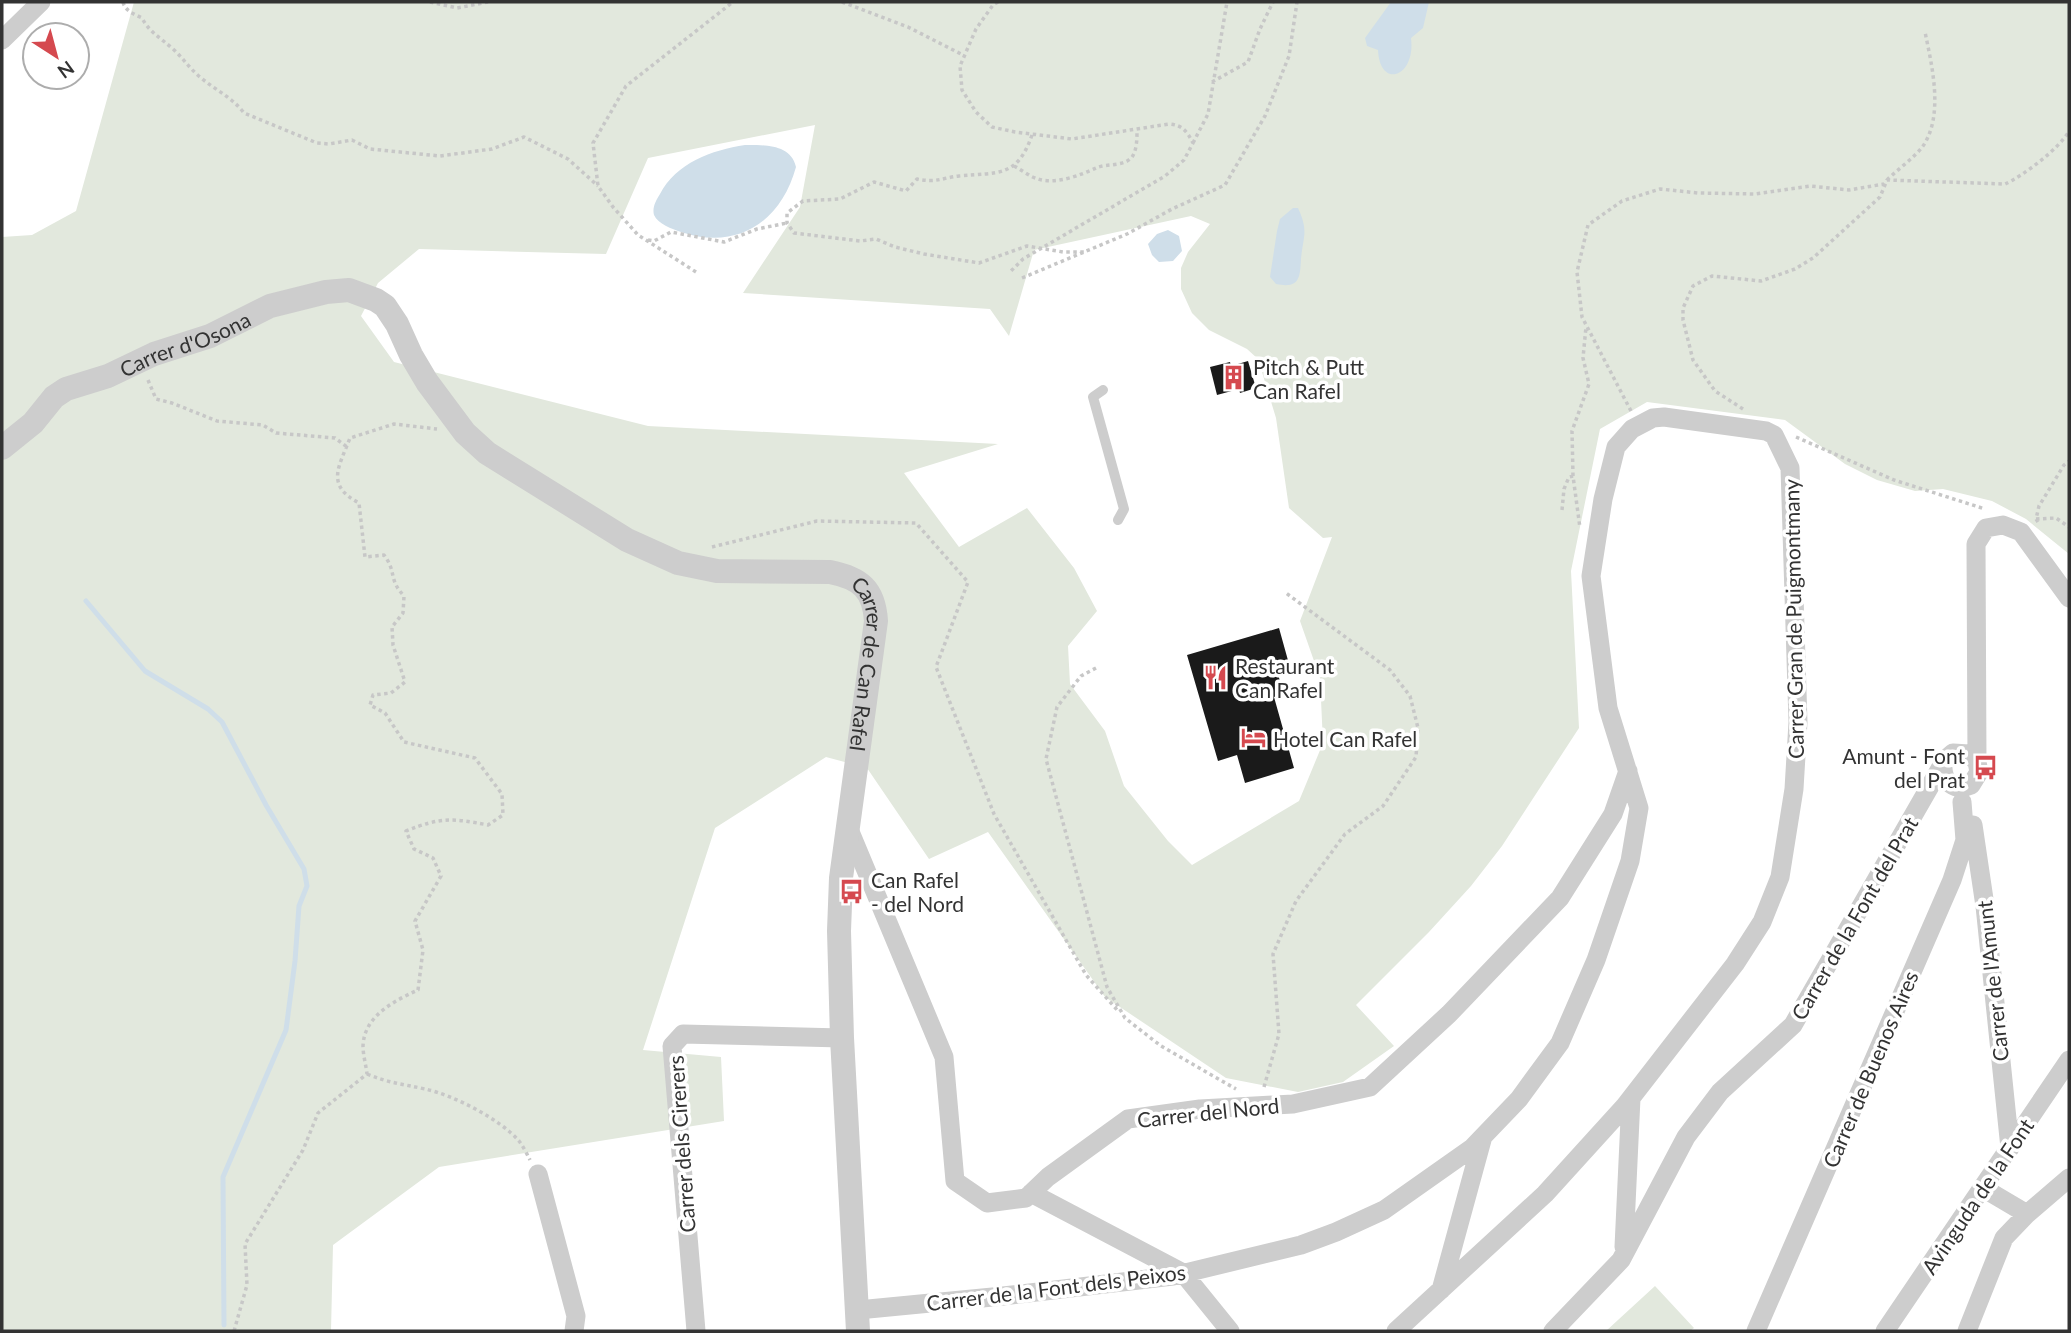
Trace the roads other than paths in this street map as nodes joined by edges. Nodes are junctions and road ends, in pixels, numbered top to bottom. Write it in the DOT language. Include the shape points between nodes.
graph roads {
  1 [pos="41,2"];
  2 [pos="2,40"];
  3 [pos="385,306"];
  4 [pos="1103,390"];
  5 [pos="2,448"];
  6 [pos="1118,520"];
  7 [pos="2069,598"];
  8 [pos="1628,771"];
  9 [pos="1960,782"];
  10 [pos="848,827"];
  11 [pos="842,1038"];
  12 [pos="2069,1060"];
  13 [pos="1631,1098"];
  14 [pos="1482,1140"];
  15 [pos="2010,1148"];
  16 [pos="538,1174"];
  17 [pos="2069,1178"];
  18 [pos="1983,1188"];
  19 [pos="1031,1193"];
  20 [pos="2027,1214"];
  21 [pos="1623,1256"];
  22 [pos="1183,1273"];
  23 [pos="1441,1290"];
  24 [pos="858,1321"];
  25 [pos="574,1331"];
  26 [pos="696,1331"];
  27 [pos="1230,1331"];
  28 [pos="1396,1331"];
  29 [pos="1553,1331"];
  30 [pos="1756,1331"];
  31 [pos="1885,1331"];
  32 [pos="1967,1331"];
  1 -- 2 [label="street"];
  3 -- 5 [label="street, Carrer d'Osona" via="349,290 270,306 210,335 66,389"];
  3 -- 10 [label="street, Carrer de Can Rafel" via="427,382 465,433 486,453 627,540 678,563 717,571 830,572 859,581 875,607"];
  4 -- 6 [label="lane" via="1093,397 1124,509"];
  7 -- 9 [label="street" via="2021,532 2003,525 1986,527 1976,544 1976,723"];
  8 -- 13 [label="street, Carrer Gran de Puigmontmany" via="1608,708 1591,576 1616,447 1638,425 1653,418 1766,431 1774,435 1790,468 1798,722 1794,789 1780,877 1762,922 1735,964"];
  8 -- 14 [label="street, Carrer de la Font dels Peixos" via="1640,808 1630,861 1596,960 1560,1043"];
  8 -- 19 [label="street, Carrer del Nord" via="1613,814 1560,898 1449,1014 1370,1087 1293,1104 1128,1119"];
  9 -- 15 [label="street, Carrer de l'Amunt" via="1985,906"];
  9 -- 21 [label="street, Carrer de la Font del Prat" via="1924,798 1793,1025 1720,1092 1686,1137"];
  9 -- 30 [label="street, Carrer de Buenos Aires" via="1965,840 1952,880"];
  10 -- 11 [label="street, Carrer de Can Rafel" via="839,931"];
  10 -- 19 [label="street, Carrer del Nord" via="944,1057 955,1181 987,1203 1026,1198"];
  11 -- 24 [label="street, Carrer de Can Rafel"];
  11 -- 26 [label="street, Carrer dels Cirerers" via="683,1034 672,1046"];
  12 -- 15 [label="street, Avinguda de la Font"];
  13 -- 21 [label="street"];
  13 -- 23 [label="street, Carrer Gran de Puigmontmany" via="1545,1194"];
  14 -- 22 [label="street, Carrer de la Font dels Peixos" via="1384,1210 1336,1232"];
  14 -- 23 [label="street"];
  15 -- 18 [label="street, Avinguda de la Font"];
  16 -- 25 [label="street" via="576,1316"];
  17 -- 20 [label="street"];
  18 -- 20 [label="street"];
  18 -- 31 [label="street, Avinguda de la Font"];
  19 -- 22 [label="street"];
  20 -- 32 [label="street" via="2004,1238"];
  21 -- 29 [label="street, Carrer de la Font del Prat"];
  22 -- 24 [label="street, Carrer de la Font dels Peixos" via="1003,1296"];
  22 -- 27 [label="street"];
  23 -- 28 [label="street, Carrer Gran de Puigmontmany"];
}
